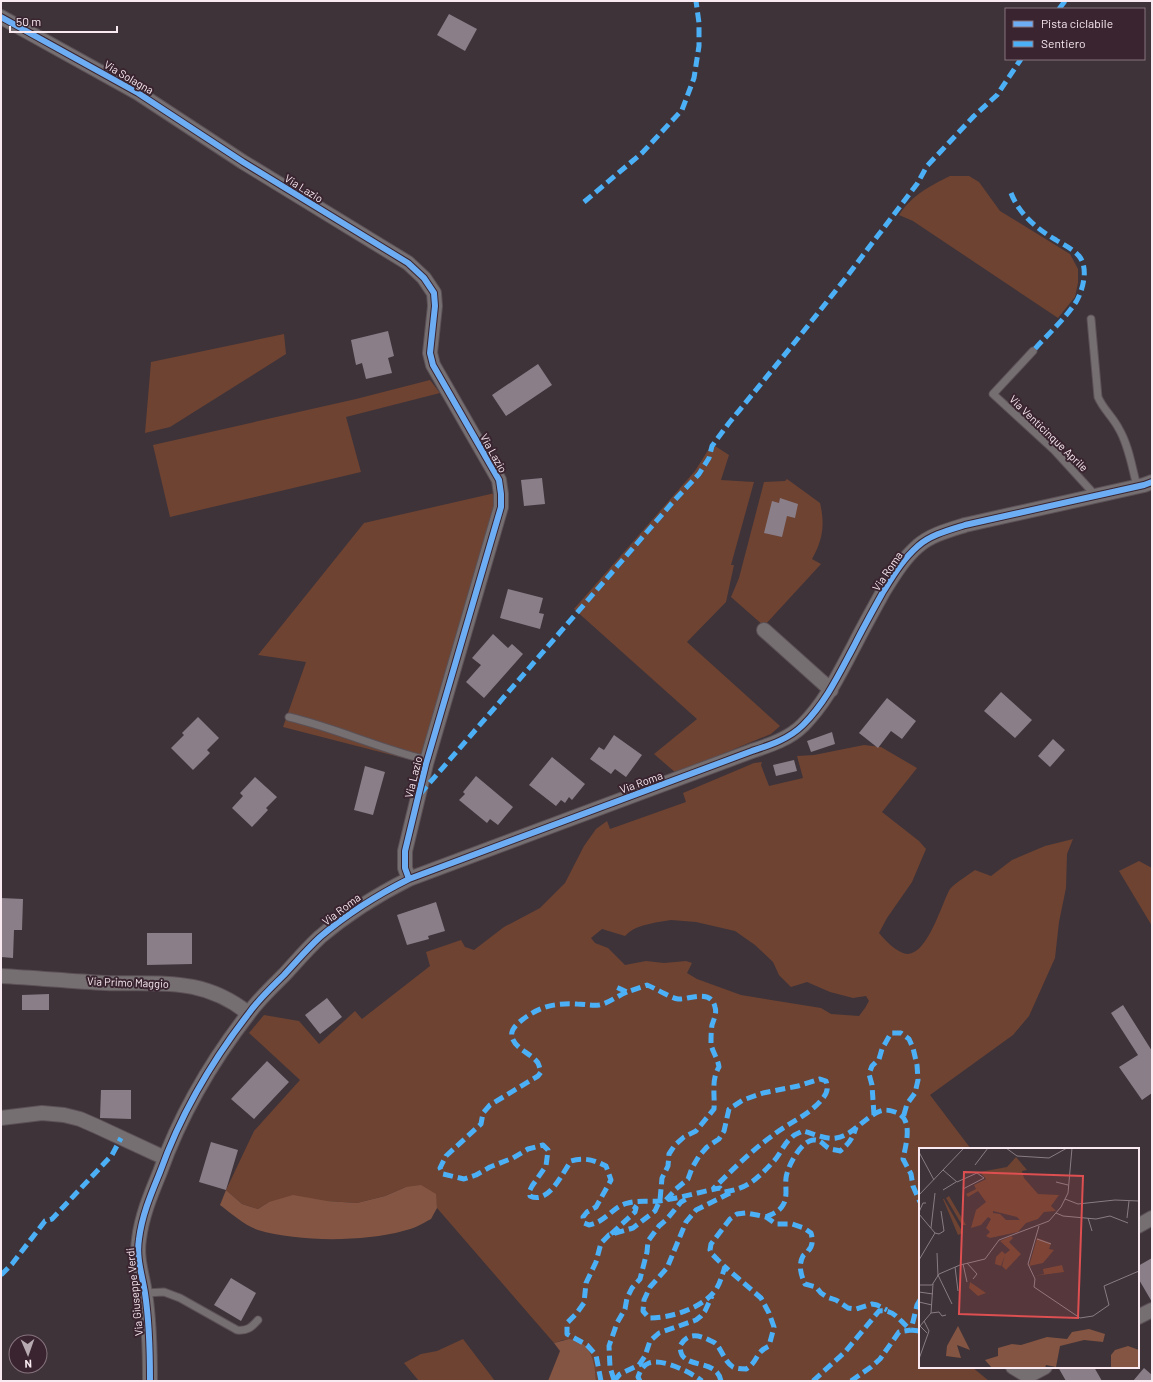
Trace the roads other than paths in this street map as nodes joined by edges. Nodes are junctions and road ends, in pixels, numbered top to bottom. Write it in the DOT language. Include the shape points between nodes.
graph roads {
  1 [pos="1,17"];
  2 [pos="242,162"];
  3 [pos="1091,318"];
  4 [pos="1033,351"];
  5 [pos="1152,482"];
  6 [pos="1137,486"];
  7 [pos="1096,496"];
  8 [pos="764,630"];
  9 [pos="831,690"];
  10 [pos="289,717"];
  11 [pos="427,760"];
  12 [pos="409,879"];
  13 [pos="1,976"];
  14 [pos="248,1013"];
  15 [pos="1,1118"];
  16 [pos="165,1158"];
  17 [pos="1152,1218"];
  18 [pos="1139,1225"];
  19 [pos="145,1293"];
  20 [pos="1152,1310"];
  21 [pos="1139,1316"];
  22 [pos="258,1320"];
  23 [pos="1015,1368"];
  24 [pos="1043,1368"];
  25 [pos="150,1381"];
  1 -- 2 [label="street, Via Solagna" via="138,93"];
  2 -- 11 [label="street, Via Lazio" via="408,263 424,278 434,293 430,353 433,365 499,480 501,507"];
  3 -- 6 [label="lane" via="1098,397 1101,406 1119,429"];
  4 -- 7 [label="lane, Via Venticinque Aprile" via="993,394 1054,450"];
  5 -- 6 [label="street, Via Roma"];
  6 -- 7 [label="street, Via Roma"];
  7 -- 9 [label="street, Via Roma" via="948,530 918,546 902,562 894,575"];
  8 -- 9 [label="street"];
  9 -- 12 [label="street, Via Roma" via="802,726 779,741"];
  10 -- 11 [label="lane"];
  11 -- 12 [label="street, Via Lazio" via="405,851 405,868"];
  12 -- 14 [label="street, Via Roma" via="384,891 357,909 319,939"];
  13 -- 14 [label="street, Via Primo Maggio" via="105,983 183,984 209,991 231,1001"];
  14 -- 16 [label="street, Via Roma" via="191,1099"];
  15 -- 16 [label="street" via="42,1113 64,1115"];
  16 -- 19 [label="street, Via Giuseppe Verdi" via="144,1212 139,1239 138,1256"];
  17 -- 18 [label="street"];
  19 -- 22 [label="lane" via="164,1292 180,1298 236,1330 245,1331"];
  19 -- 25 [label="street, Via Giuseppe Verdi"];
  20 -- 21 [label="street"];
  23 -- 24 [label="street" via="1028,1376"];
}
